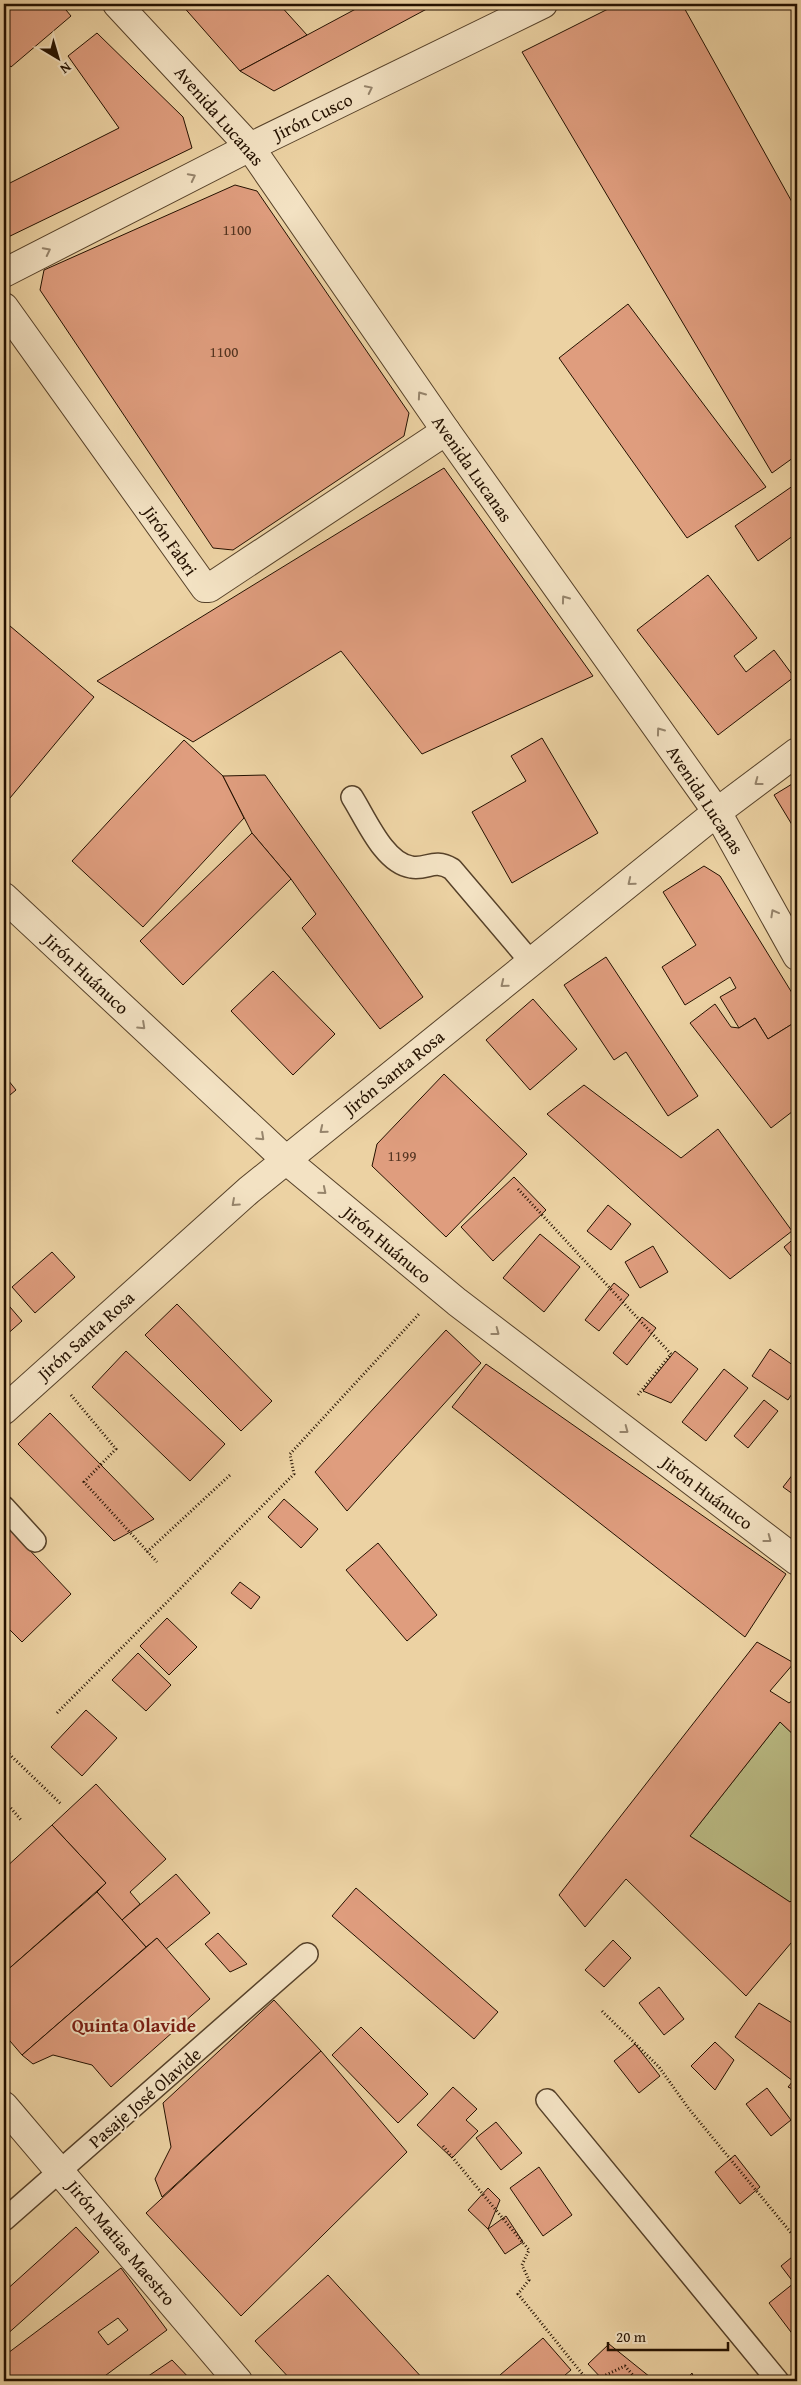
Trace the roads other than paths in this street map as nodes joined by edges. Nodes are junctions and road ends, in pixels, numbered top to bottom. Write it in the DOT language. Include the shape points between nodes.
graph roads {
  1 [pos="117,4"];
  2 [pos="543,4"];
  3 [pos="250,147"];
  4 [pos="4,273"];
  5 [pos="4,306"];
  6 [pos="446,431"];
  7 [pos="797,752"];
  8 [pos="352,797"];
  9 [pos="717,812"];
  10 [pos="4,897"];
  11 [pos="797,956"];
  12 [pos="531,962"];
  13 [pos="286,1160"];
  14 [pos="4,1410"];
  15 [pos="4,1507"];
  16 [pos="35,1541"];
  17 [pos="797,1561"];
  18 [pos="307,1954"];
  19 [pos="547,2100"];
  20 [pos="4,2106"];
  21 [pos="61,2172"];
  22 [pos="4,2220"];
  23 [pos="238,2381"];
  24 [pos="778,2381"];
  1 -- 3 [label="street, Avenida Lucanas"];
  3 -- 2 [label="street, Jirón Cusco, one-way"];
  4 -- 3 [label="street, Jirón Cusco, one-way"];
  6 -- 3 [label="street, Avenida Lucanas, one-way"];
  5 -- 6 [label="street, Jirón Fabri" via="205,588"];
  9 -- 6 [label="street, Avenida Lucanas, one-way"];
  7 -- 9 [label="street, Jirón Santa Rosa, one-way"];
  8 -- 12 [label="lane" via="396,862 412,867 442,863 452,869"];
  11 -- 9 [label="street, Avenida Lucanas, one-way"];
  9 -- 12 [label="street, Jirón Santa Rosa, one-way"];
  10 -- 13 [label="street, Jirón Huánuco, one-way"];
  12 -- 13 [label="street, Jirón Santa Rosa, one-way"];
  13 -- 14 [label="street, Jirón Santa Rosa, one-way"];
  13 -- 17 [label="street, Jirón Huánuco, one-way" via="441,1290"];
  15 -- 16 [label="lane"];
  18 -- 21 [label="lane, Pasaje José Olavide"];
  19 -- 24 [label="lane"];
  20 -- 21 [label="street, Jirón Matias Maestro"];
  21 -- 22 [label="lane, Pasaje José Olavide"];
  21 -- 23 [label="street, Jirón Matias Maestro"];
}
